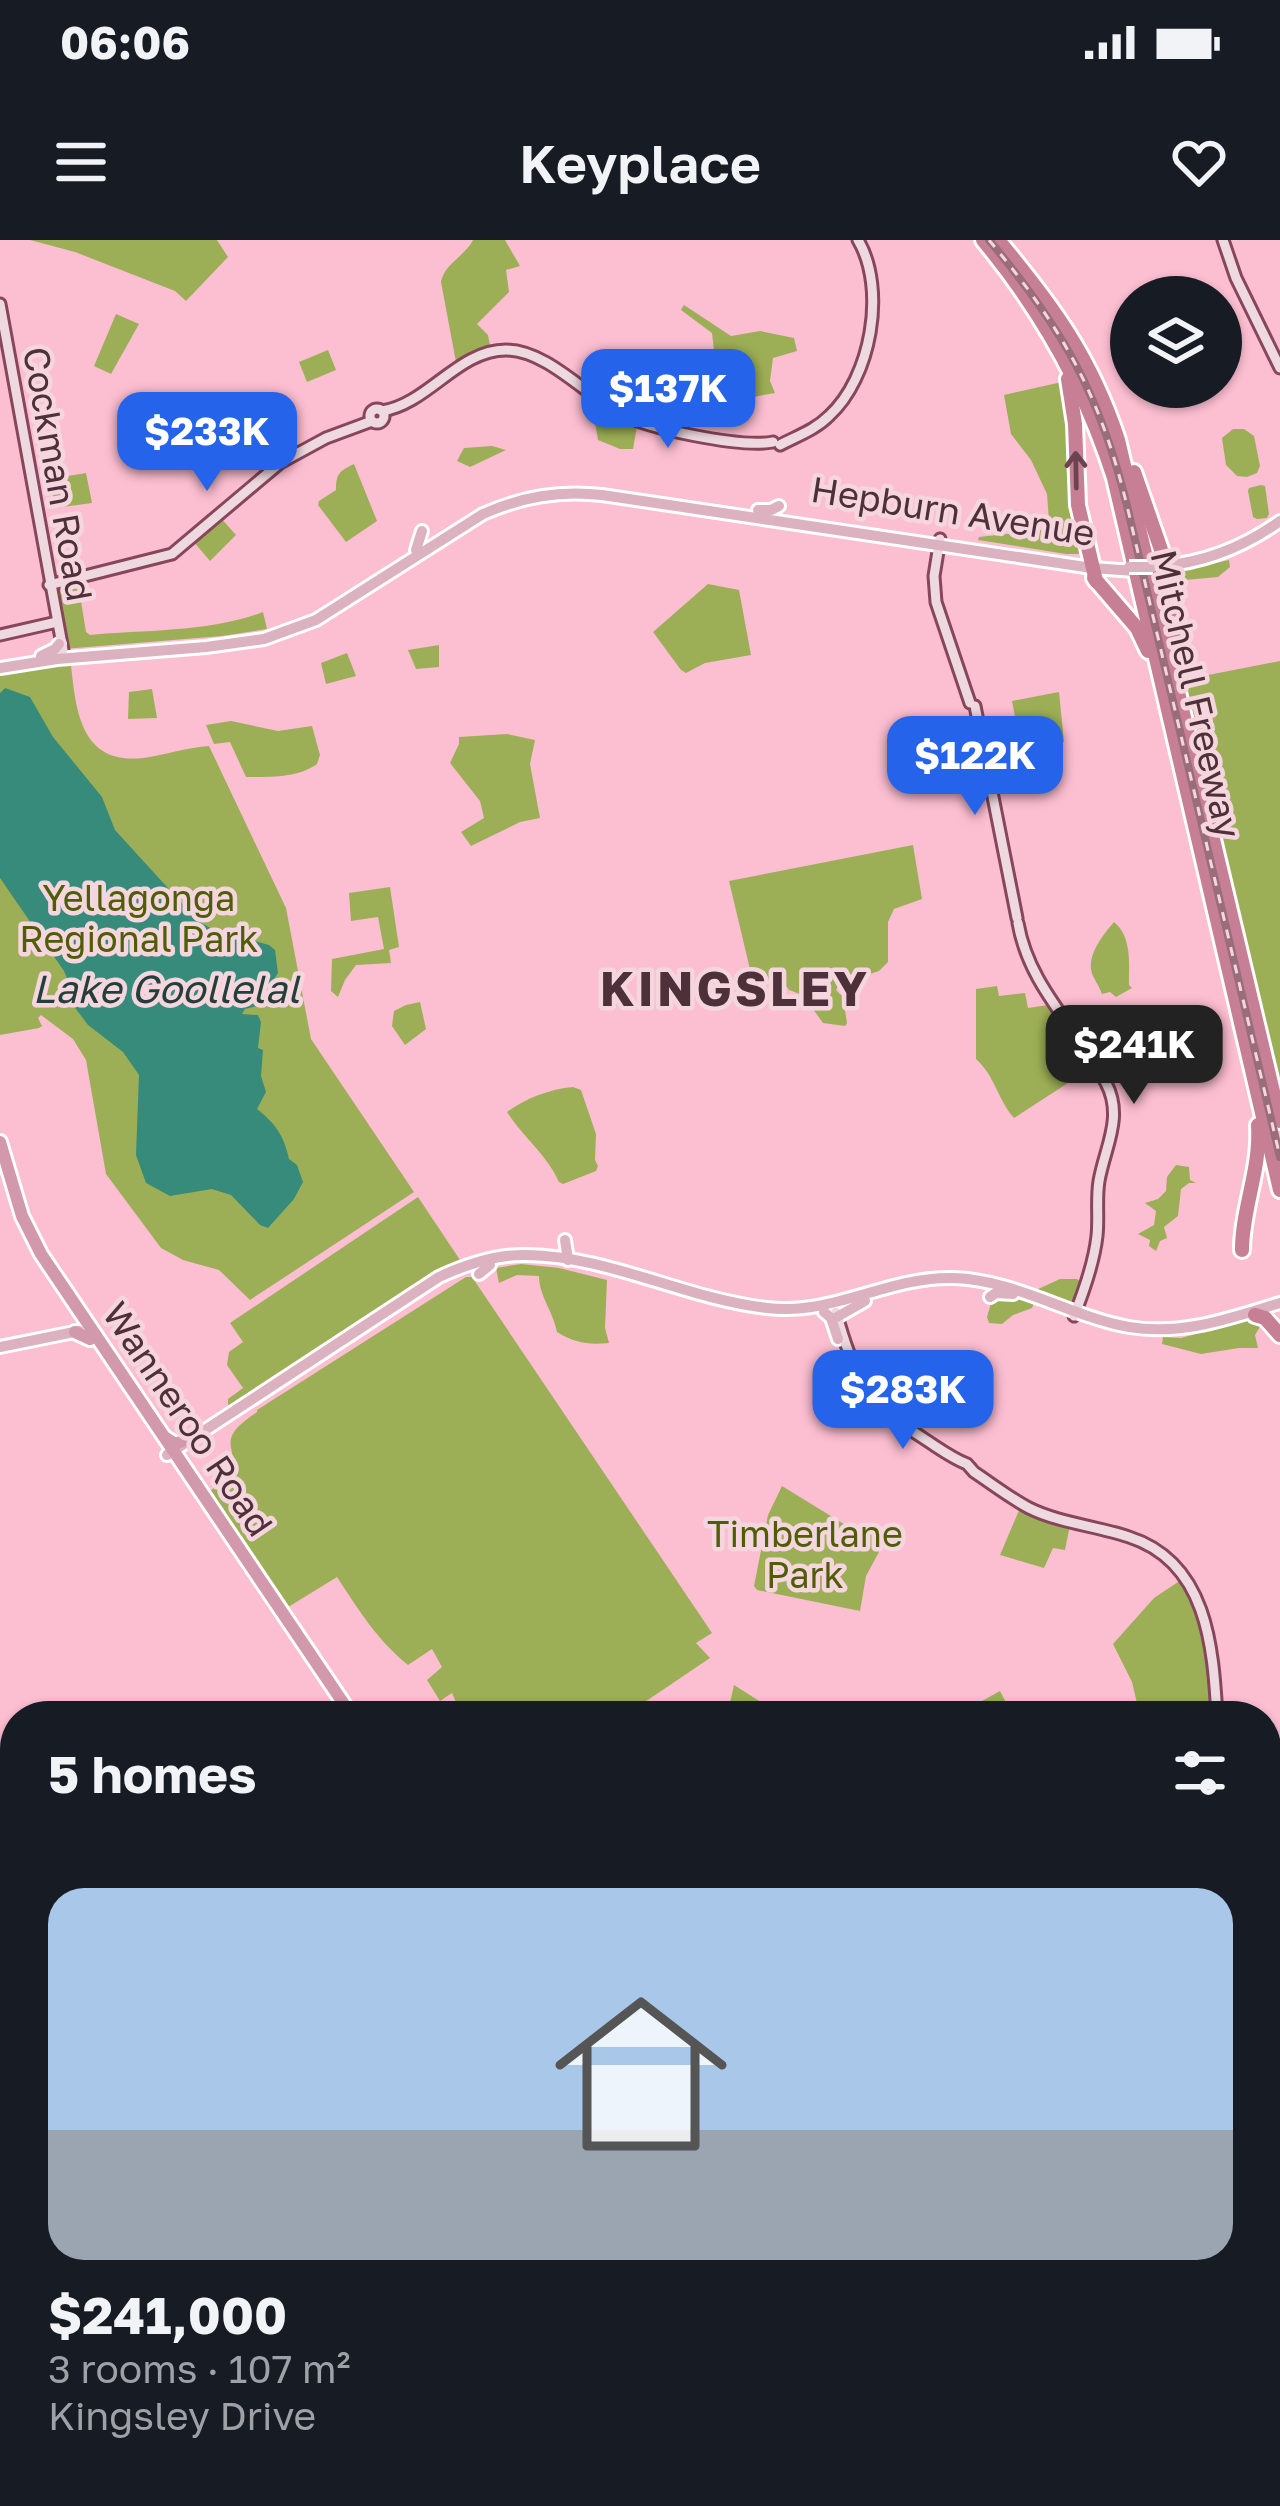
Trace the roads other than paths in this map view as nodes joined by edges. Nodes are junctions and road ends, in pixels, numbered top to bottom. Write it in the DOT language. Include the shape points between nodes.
graph roads {
  1 [pos="857,240"];
  2 [pos="983,240"];
  3 [pos="998,240"];
  4 [pos="1224,240"];
  5 [pos="0,304"];
  6 [pos="0,319"];
  7 [pos="1044,325"];
  8 [pos="1280,365"];
  9 [pos="1107,406"];
  10 [pos="779,506"];
  11 [pos="749,510"];
  12 [pos="1280,524"];
  13 [pos="422,531"];
  14 [pos="939,546"];
  15 [pos="416,550"];
  16 [pos="1009,550"];
  17 [pos="1024,557"];
  18 [pos="1088,565"];
  19 [pos="1164,567"];
  20 [pos="49,584"];
  21 [pos="0,634"];
  22 [pos="60,639"];
  23 [pos="206,647"];
  24 [pos="186,656"];
  25 [pos="0,666"];
  26 [pos="1179,729"];
  27 [pos="1253,1075"];
  28 [pos="1279,1117"];
  29 [pos="0,1142"];
  30 [pos="0,1168"];
  31 [pos="1280,1190"];
  32 [pos="1242,1250"];
  33 [pos="490,1264"];
  34 [pos="478,1274"];
  35 [pos="906,1286"];
  36 [pos="375,1309"];
  37 [pos="1076,1309"];
  38 [pos="832,1310"];
  39 [pos="1272,1315"];
  40 [pos="364,1325"];
  41 [pos="79,1329"];
  42 [pos="838,1339"];
  43 [pos="0,1345"];
  44 [pos="165,1437"];
  45 [pos="190,1442"];
  46 [pos="173,1456"];
  47 [pos="965,1468"];
  48 [pos="338,1701"];
  49 [pos="1216,1701"];
  1 -- 20 [label="main road" via="874,295 865,350 843,401 814,428 776,443 733,445 633,422 513,352 480,357 383,413 380,423 371,419 280,464 172,554"];
  2 -- 7 [label="highway, Mitchell Freeway"];
  3 -- 9 [label="highway, Mitchell Freeway" via="1062,320"];
  4 -- 8 [label="main road"];
  5 -- 20 [label="main road, Cockman Road"];
  6 -- 20 [label="main road, Cockman Road"];
  18 -- 7 [label="highway, one-way" via="1072,394"];
  7 -- 26 [label="highway, Mitchell Freeway" via="1103,445"];
  9 -- 19 [label="highway"];
  9 -- 26 [label="highway, Mitchell Freeway"];
  10 -- 11 [label="main road"];
  11 -- 14 [label="main road, Hepburn Avenue"];
  11 -- 15 [label="main road, Hepburn Avenue" via="596,489 542,490 481,509"];
  12 -- 19 [label="main road, Hepburn Avenue" via="1227,557"];
  13 -- 15 [label="main road"];
  14 -- 16 [label="main road, Hepburn Avenue"];
  14 -- 17 [label="main road, Hepburn Avenue"];
  14 -- 23 [label="main road, Hepburn Avenue" via="608,496 530,497 494,509 310,623"];
  14 -- 37 [label="main road" via="939,617 981,737 1026,954 1113,1103 1095,1249"];
  15 -- 22 [label="main road, Hepburn Avenue" via="279,630 242,638"];
  16 -- 17 [label="main road"];
  16 -- 18 [label="main road, Hepburn Avenue"];
  17 -- 18 [label="main road, Hepburn Avenue"];
  18 -- 19 [label="main road, Hepburn Avenue, bridge"];
  18 -- 26 [label="highway" via="1137,628"];
  19 -- 26 [label="highway"];
  20 -- 22 [label="main road, Cockman Road"];
  21 -- 22 [label="main road"];
  22 -- 23 [label="main road, Hepburn Avenue"];
  22 -- 25 [label="main road, Hepburn Avenue"];
  22 -- 25 [label="main road, Hepburn Avenue" via="55,650"];
  23 -- 24 [label="main road"];
  26 -- 27 [label="highway, Mitchell Freeway"];
  26 -- 28 [label="highway, Mitchell Freeway"];
  27 -- 31 [label="highway, Mitchell Freeway"];
  27 -- 32 [label="highway" via="1259,1142"];
  29 -- 41 [label="highway, Wanneroo Road" via="32,1240"];
  30 -- 41 [label="highway, Wanneroo Road" via="20,1228"];
  33 -- 34 [label="main road"];
  33 -- 38 [label="main road" via="553,1263 765,1315"];
  33 -- 45 [label="main road" via="428,1290"];
  35 -- 37 [label="main road" via="951,1284"];
  35 -- 37 [label="main road" via="978,1280"];
  35 -- 38 [label="main road"];
  35 -- 38 [label="main road"];
  36 -- 40 [label="main road"];
  37 -- 39 [label="main road" via="1123,1331 1171,1335"];
  38 -- 40 [label="main road" via="701,1294 565,1250 457,1269"];
  38 -- 42 [label="main road"];
  38 -- 47 [label="main road" via="873,1397"];
  40 -- 45 [label="main road"];
  41 -- 43 [label="main road"];
  41 -- 44 [label="highway, Wanneroo Road"];
  41 -- 46 [label="highway, Wanneroo Road"];
  42 -- 47 [label="main road" via="871,1402"];
  44 -- 45 [label="highway"];
  44 -- 46 [label="highway, Wanneroo Road"];
  45 -- 46 [label="highway"];
  46 -- 48 [label="highway, Wanneroo Road"];
  47 -- 49 [label="main road" via="1036,1513 1148,1547 1180,1574 1212,1643"];
}
